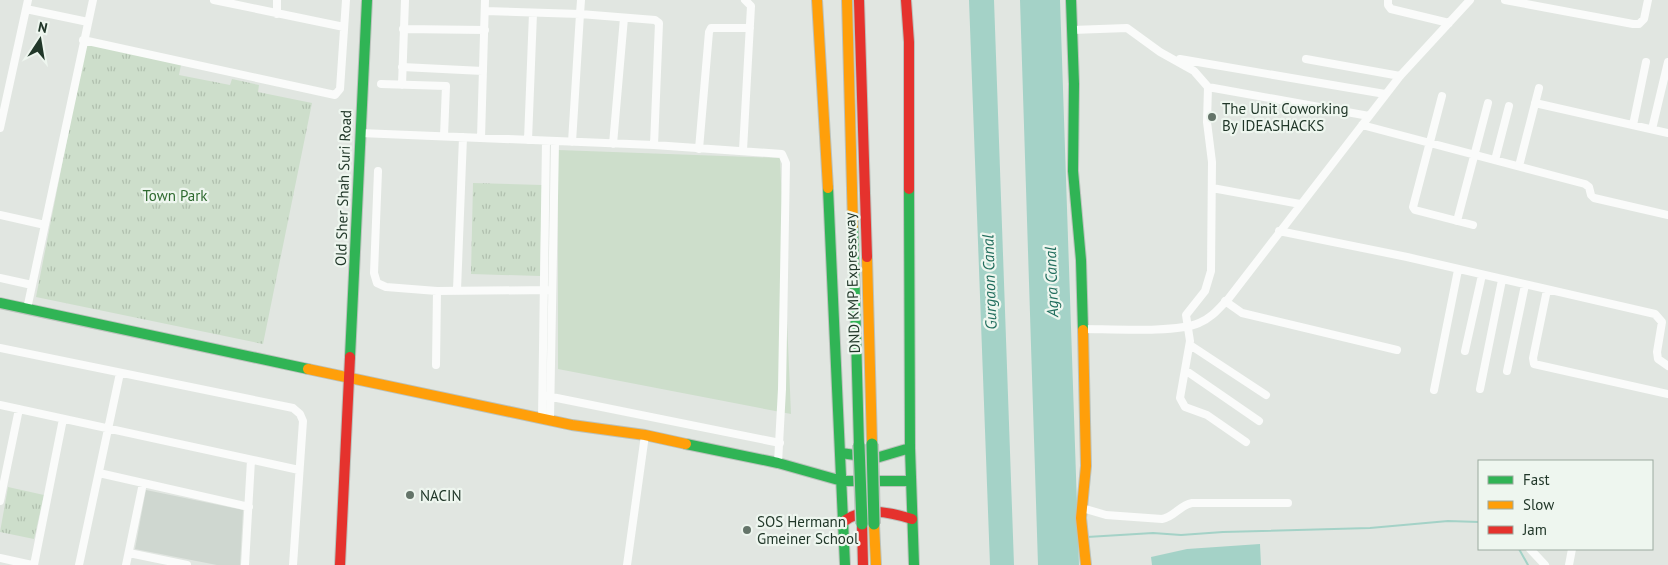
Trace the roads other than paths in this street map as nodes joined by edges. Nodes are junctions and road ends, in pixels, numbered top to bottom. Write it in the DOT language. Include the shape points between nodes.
graph roads {
  1 [pos="28,0"];
  2 [pos="93,0"];
  3 [pos="214,0"];
  4 [pos="277,0"];
  5 [pos="346,0"];
  6 [pos="367,0"];
  7 [pos="405,0"];
  8 [pos="486,0"];
  9 [pos="581,0"];
  10 [pos="745,0"];
  11 [pos="817,0"];
  12 [pos="847,0"];
  13 [pos="859,0"];
  14 [pos="906,0"];
  15 [pos="1071,0"];
  16 [pos="1388,0"];
  17 [pos="1470,0"];
  18 [pos="1505,0"];
  19 [pos="1648,0"];
  20 [pos="26,9"];
  21 [pos="485,12"];
  22 [pos="533,13"];
  23 [pos="277,14"];
  24 [pos="580,14"];
  25 [pos="624,18"];
  26 [pos="88,22"];
  27 [pos="1449,23"];
  28 [pos="344,27"];
  29 [pos="750,28"];
  30 [pos="403,29"];
  31 [pos="484,30"];
  32 [pos="1072,30"];
  33 [pos="83,40"];
  34 [pos="1172,58"];
  35 [pos="1306,59"];
  36 [pos="1646,62"];
  37 [pos="1668,62"];
  38 [pos="402,67"];
  39 [pos="483,71"];
  40 [pos="1400,76"];
  41 [pos="380,84"];
  42 [pos="402,85"];
  43 [pos="1208,88"];
  44 [pos="1539,88"];
  45 [pos="1385,94"];
  46 [pos="1442,96"];
  47 [pos="3,98"];
  48 [pos="1488,103"];
  49 [pos="1535,103"];
  50 [pos="1509,106"];
  51 [pos="1369,116"];
  52 [pos="1633,124"];
  53 [pos="1362,125"];
  54 [pos="0,128"];
  55 [pos="1652,129"];
  56 [pos="360,133"];
  57 [pos="1668,133"];
  58 [pos="444,136"];
  59 [pos="463,137"];
  60 [pos="480,138"];
  61 [pos="528,140"];
  62 [pos="546,141"];
  63 [pos="555,142"];
  64 [pos="572,142"];
  65 [pos="1429,143"];
  66 [pos="613,144"];
  67 [pos="654,145"];
  68 [pos="699,149"];
  69 [pos="743,150"];
  70 [pos="1474,155"];
  71 [pos="1495,160"];
  72 [pos="1519,166"];
  73 [pos="378,171"];
  74 [pos="1212,188"];
  75 [pos="1300,204"];
  76 [pos="1668,214"];
  77 [pos="0,215"];
  78 [pos="1457,220"];
  79 [pos="45,225"];
  80 [pos="1473,225"];
  81 [pos="1279,231"];
  82 [pos="1458,270"];
  83 [pos="1482,275"];
  84 [pos="0,278"];
  85 [pos="1502,280"];
  86 [pos="32,285"];
  87 [pos="1525,285"];
  88 [pos="457,290"];
  89 [pos="548,290"];
  90 [pos="1547,290"];
  91 [pos="437,291"];
  92 [pos="1226,301"];
  93 [pos="0,303"];
  94 [pos="27,309"];
  95 [pos="1183,327"];
  96 [pos="1082,329"];
  97 [pos="1190,345"];
  98 [pos="0,348"];
  99 [pos="1397,350"];
  100 [pos="1465,351"];
  101 [pos="436,365"];
  102 [pos="1668,366"];
  103 [pos="1185,370"];
  104 [pos="1507,371"];
  105 [pos="120,373"];
  106 [pos="350,378"];
  107 [pos="1480,389"];
  108 [pos="1434,390"];
  109 [pos="1668,394"];
  110 [pos="1266,395"];
  111 [pos="546,396"];
  112 [pos="0,405"];
  113 [pos="19,409"];
  114 [pos="546,418"];
  115 [pos="63,419"];
  116 [pos="1259,421"];
  117 [pos="108,428"];
  118 [pos="645,435"];
  119 [pos="1246,442"];
  120 [pos="780,443"];
  121 [pos="910,448"];
  122 [pos="840,453"];
  123 [pos="252,460"];
  124 [pos="778,462"];
  125 [pos="299,470"];
  126 [pos="99,473"];
  127 [pos="842,481"];
  128 [pos="911,481"];
  129 [pos="143,483"];
  130 [pos="0,501"];
  131 [pos="1288,503"];
  132 [pos="249,507"];
  133 [pos="1081,513"];
  134 [pos="912,519"];
  135 [pos="843,522"];
  136 [pos="1531,550"];
  137 [pos="1572,550"];
  138 [pos="128,553"];
  139 [pos="0,558"];
  140 [pos="33,565"];
  141 [pos="79,565"];
  142 [pos="126,565"];
  143 [pos="187,565"];
  144 [pos="246,565"];
  145 [pos="293,565"];
  146 [pos="340,565"];
  147 [pos="627,565"];
  148 [pos="845,565"];
  149 [pos="863,565"];
  150 [pos="876,565"];
  151 [pos="914,565"];
  152 [pos="1086,565"];
  153 [pos="1545,565"];
  154 [pos="1569,565"];
  1 -- 20 [label="street"];
  2 -- 26 [label="street"];
  3 -- 23 [label="street"];
  4 -- 23 [label="street"];
  5 -- 28 [label="street"];
  6 -- 56 [label="main road, Old Sher Shah Suri Road"];
  7 -- 30 [label="street"];
  8 -- 21 [label="street"];
  9 -- 24 [label="street"];
  10 -- 29 [label="street" via="751,6"];
  11 -- 122 [label="main road" via="834,280"];
  12 -- 149 [label="main road, DND KMP Expressway, bridge"];
  13 -- 150 [label="main road, DND KMP Expressway, bridge"];
  14 -- 121 [label="main road" via="909,42"];
  15 -- 32 [label="main road"];
  16 -- 27 [label="street" via="1391,8"];
  17 -- 27 [label="street"];
  18 -- 19 [label="street" via="1640,24"];
  20 -- 26 [label="street"];
  20 -- 47 [label="street"];
  21 -- 22 [label="street"];
  21 -- 31 [label="street"];
  22 -- 24 [label="street"];
  22 -- 61 [label="street"];
  23 -- 28 [label="street"];
  24 -- 25 [label="street"];
  24 -- 64 [label="street"];
  25 -- 66 [label="street"];
  25 -- 67 [label="street" via="659,23"];
  26 -- 33 [label="street"];
  27 -- 40 [label="street"];
  28 -- 33 [label="street" via="340,89 335,95"];
  29 -- 68 [label="street" via="711,28 709,32"];
  29 -- 69 [label="street"];
  30 -- 31 [label="street"];
  30 -- 38 [label="street"];
  31 -- 39 [label="street"];
  32 -- 34 [label="street" via="1127,28"];
  32 -- 96 [label="main road" via="1074,175 1080,238"];
  33 -- 79 [label="street"];
  34 -- 43 [label="street" via="1194,71"];
  34 -- 45 [label="street"];
  35 -- 40 [label="street"];
  36 -- 52 [label="street"];
  37 -- 55 [label="street"];
  38 -- 39 [label="street"];
  38 -- 42 [label="street"];
  39 -- 60 [label="street"];
  40 -- 45 [label="street"];
  41 -- 42 [label="street"];
  42 -- 58 [label="street" via="446,86"];
  43 -- 51 [label="street"];
  43 -- 74 [label="street" via="1206,112 1212,151"];
  44 -- 49 [label="street"];
  45 -- 51 [label="street"];
  46 -- 65 [label="street"];
  47 -- 54 [label="street"];
  48 -- 70 [label="street"];
  49 -- 52 [label="street"];
  49 -- 72 [label="street"];
  50 -- 71 [label="street"];
  51 -- 53 [label="street"];
  52 -- 55 [label="street"];
  53 -- 65 [label="street"];
  53 -- 75 [label="street"];
  55 -- 57 [label="street"];
  56 -- 58 [label="street"];
  56 -- 106 [label="main road, Old Sher Shah Suri Road"];
  58 -- 59 [label="street"];
  59 -- 60 [label="street"];
  59 -- 88 [label="street"];
  60 -- 61 [label="street"];
  61 -- 62 [label="street"];
  62 -- 63 [label="street"];
  62 -- 89 [label="street"];
  63 -- 64 [label="street"];
  63 -- 89 [label="street"];
  64 -- 66 [label="street"];
  65 -- 70 [label="street"];
  65 -- 78 [label="street" via="1414,209"];
  66 -- 67 [label="street"];
  67 -- 68 [label="street"];
  68 -- 69 [label="street"];
  69 -- 120 [label="street" via="779,152 786,164"];
  70 -- 71 [label="street"];
  70 -- 78 [label="street"];
  71 -- 72 [label="street"];
  72 -- 76 [label="street" via="1587,185 1594,198"];
  73 -- 91 [label="street" via="374,273 377,283 386,287"];
  74 -- 75 [label="street"];
  74 -- 95 [label="street" via="1210,282 1186,313"];
  75 -- 81 [label="street"];
  77 -- 79 [label="street"];
  78 -- 80 [label="street"];
  79 -- 86 [label="street"];
  81 -- 82 [label="street"];
  81 -- 92 [label="street"];
  82 -- 83 [label="street"];
  82 -- 108 [label="street"];
  83 -- 85 [label="street"];
  83 -- 100 [label="street"];
  84 -- 86 [label="street"];
  85 -- 87 [label="street"];
  85 -- 107 [label="street"];
  86 -- 94 [label="street"];
  87 -- 90 [label="street"];
  87 -- 104 [label="street"];
  88 -- 89 [label="street"];
  88 -- 91 [label="street"];
  89 -- 111 [label="street"];
  90 -- 102 [label="street" via="1659,316 1662,322 1657,355 1660,362"];
  90 -- 109 [label="street" via="1534,364"];
  91 -- 101 [label="street"];
  92 -- 95 [label="street" via="1210,318"];
  92 -- 99 [label="street" via="1242,313"];
  93 -- 94 [label="main road"];
  94 -- 106 [label="main road"];
  95 -- 96 [label="street"];
  95 -- 97 [label="street"];
  96 -- 133 [label="main road" via="1086,466"];
  97 -- 103 [label="street"];
  97 -- 110 [label="street"];
  98 -- 105 [label="street"];
  103 -- 116 [label="street"];
  103 -- 119 [label="street" via="1180,398 1182,405 1207,416"];
  105 -- 117 [label="street"];
  105 -- 125 [label="street" via="293,408 303,421"];
  106 -- 114 [label="main road"];
  106 -- 146 [label="main road, Old Sher Shah Suri Road"];
  111 -- 114 [label="street"];
  111 -- 120 [label="street"];
  112 -- 113 [label="street"];
  113 -- 115 [label="street"];
  113 -- 130 [label="street"];
  114 -- 118 [label="main road"];
  115 -- 117 [label="street"];
  115 -- 140 [label="street"];
  117 -- 123 [label="street"];
  117 -- 126 [label="street"];
  118 -- 124 [label="main road"];
  118 -- 147 [label="street"];
  120 -- 124 [label="street"];
  121 -- 122 [label="main road" via="886,459 866,459"];
  121 -- 128 [label="main road"];
  122 -- 127 [label="main road"];
  123 -- 125 [label="street"];
  123 -- 132 [label="street"];
  124 -- 127 [label="main road"];
  125 -- 145 [label="street"];
  126 -- 129 [label="street"];
  126 -- 141 [label="street"];
  127 -- 128 [label="main road"];
  127 -- 135 [label="main road"];
  128 -- 134 [label="main road"];
  129 -- 132 [label="street"];
  129 -- 138 [label="street"];
  131 -- 133 [label="street" via="1192,503 1162,518"];
  132 -- 144 [label="street"];
  133 -- 152 [label="main road"];
  134 -- 135 [label="main road" via="893,512 867,512 850,516"];
  134 -- 151 [label="main road"];
  135 -- 148 [label="main road"];
  136 -- 153 [label="street"];
  137 -- 154 [label="street"];
  138 -- 142 [label="street"];
  138 -- 143 [label="street"];
  139 -- 140 [label="street"];
}
